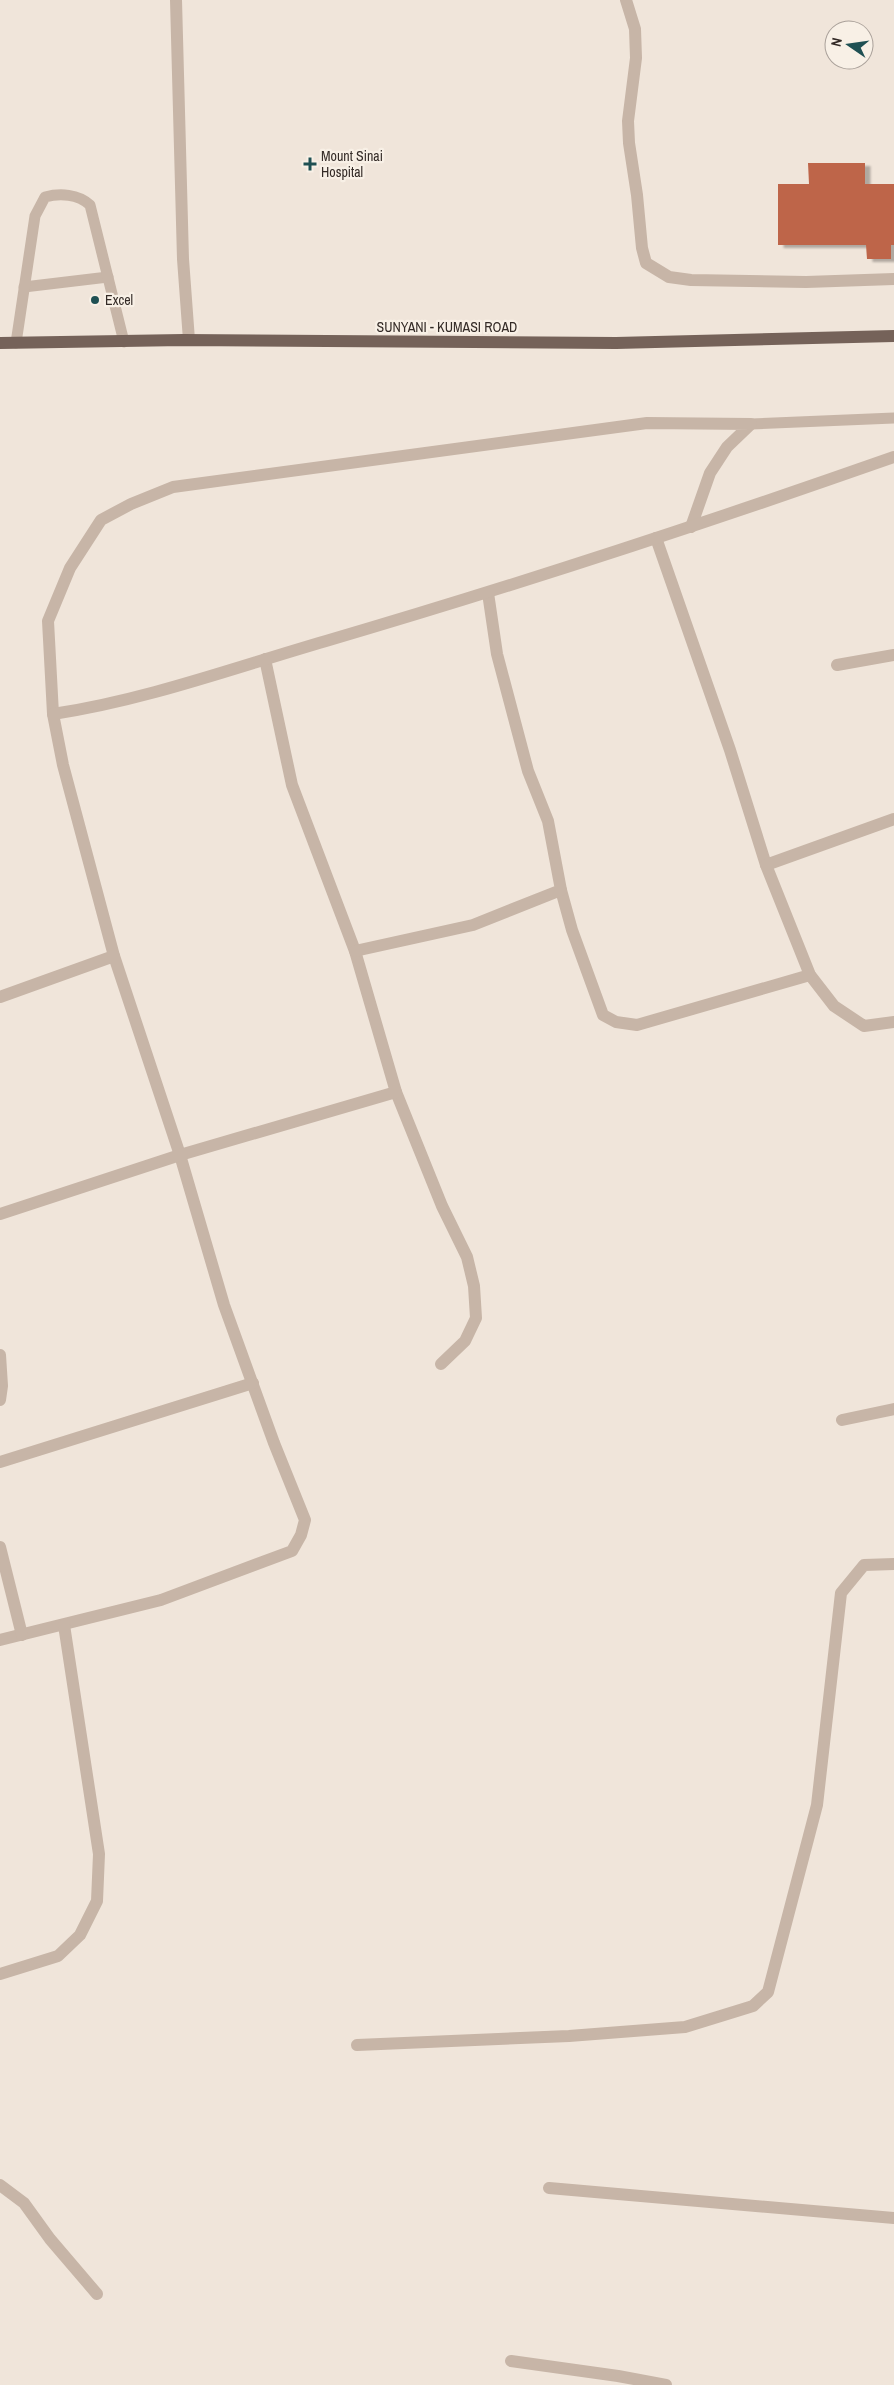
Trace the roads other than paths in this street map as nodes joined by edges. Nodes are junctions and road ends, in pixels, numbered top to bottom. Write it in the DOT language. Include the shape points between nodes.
graph roads {
  1 [pos="176,0"];
  2 [pos="626,0"];
  3 [pos="108,277"];
  4 [pos="894,279"];
  5 [pos="24,287"];
  6 [pos="894,336"];
  7 [pos="189,340"];
  8 [pos="0,342"];
  9 [pos="124,342"];
  10 [pos="16,343"];
  11 [pos="894,418"];
  12 [pos="751,424"];
  13 [pos="894,457"];
  14 [pos="691,527"];
  15 [pos="656,538"];
  16 [pos="488,593"];
  17 [pos="894,656"];
  18 [pos="265,659"];
  19 [pos="837,665"];
  20 [pos="53,714"];
  21 [pos="894,819"];
  22 [pos="766,864"];
  23 [pos="561,890"];
  24 [pos="355,952"];
  25 [pos="114,956"];
  26 [pos="810,975"];
  27 [pos="0,997"];
  28 [pos="894,1022"];
  29 [pos="396,1092"];
  30 [pos="180,1155"];
  31 [pos="0,1214"];
  32 [pos="0,1355"];
  33 [pos="441,1364"];
  34 [pos="253,1384"];
  35 [pos="0,1400"];
  36 [pos="894,1408"];
  37 [pos="842,1420"];
  38 [pos="0,1462"];
  39 [pos="0,1547"];
  40 [pos="894,1564"];
  41 [pos="64,1625"];
  42 [pos="22,1635"];
  43 [pos="0,1640"];
  44 [pos="0,1974"];
  45 [pos="357,2045"];
  46 [pos="0,2185"];
  47 [pos="549,2188"];
  48 [pos="894,2218"];
  49 [pos="97,2294"];
  50 [pos="511,2361"];
  51 [pos="666,2385"];
  1 -- 7 [label="street" via="182,249"];
  2 -- 4 [label="street" via="635,29 636,58 628,121 629,143 646,263 670,277 691,280 806,282"];
  3 -- 5 [label="lane"];
  3 -- 5 [label="lane" via="90,205 72,196 50,196 45,197 35,216"];
  3 -- 9 [label="lane"];
  5 -- 10 [label="lane"];
  6 -- 7 [label="main road, SUNYANI - KUMASI ROAD" via="616,343"];
  7 -- 9 [label="main road, SUNYANI - KUMASI ROAD"];
  8 -- 10 [label="main road, SUNYANI - KUMASI ROAD"];
  9 -- 10 [label="main road, SUNYANI - KUMASI ROAD"];
  11 -- 12 [label="lane"];
  12 -- 14 [label="street" via="727,447 710,473"];
  12 -- 20 [label="street" via="673,422 637,425 173,487 131,504 101,520 70,568 48,620"];
  13 -- 14 [label="street"];
  14 -- 15 [label="street"];
  15 -- 16 [label="street"];
  15 -- 22 [label="street"];
  16 -- 18 [label="street"];
  16 -- 23 [label="street" via="497,654 528,771 548,821"];
  17 -- 19 [label="street"];
  18 -- 20 [label="street" via="197,680"];
  18 -- 24 [label="street" via="292,785"];
  20 -- 25 [label="street" via="63,765"];
  21 -- 22 [label="street"];
  22 -- 26 [label="street"];
  23 -- 24 [label="street" via="473,925"];
  23 -- 26 [label="street" via="603,1015 616,1022 637,1025"];
  24 -- 29 [label="street"];
  25 -- 27 [label="street"];
  25 -- 30 [label="street"];
  26 -- 28 [label="street" via="834,1006 864,1026"];
  29 -- 30 [label="street"];
  29 -- 33 [label="street" via="466,1257 474,1286 476,1318 465,1341"];
  30 -- 31 [label="street"];
  30 -- 34 [label="street" via="224,1305"];
  32 -- 35 [label="street"];
  34 -- 38 [label="street"];
  34 -- 41 [label="street" via="305,1520 292,1551 161,1600"];
  36 -- 37 [label="street"];
  39 -- 42 [label="street"];
  40 -- 45 [label="street" via="864,1565 841,1593 817,1805 768,1992 753,2006 685,2027 569,2036"];
  41 -- 42 [label="street"];
  41 -- 44 [label="street" via="99,1854 96,1901 80,1935 58,1956"];
  42 -- 43 [label="street"];
  46 -- 49 [label="street" via="24,2203"];
  47 -- 48 [label="street"];
  50 -- 51 [label="street"];
}
